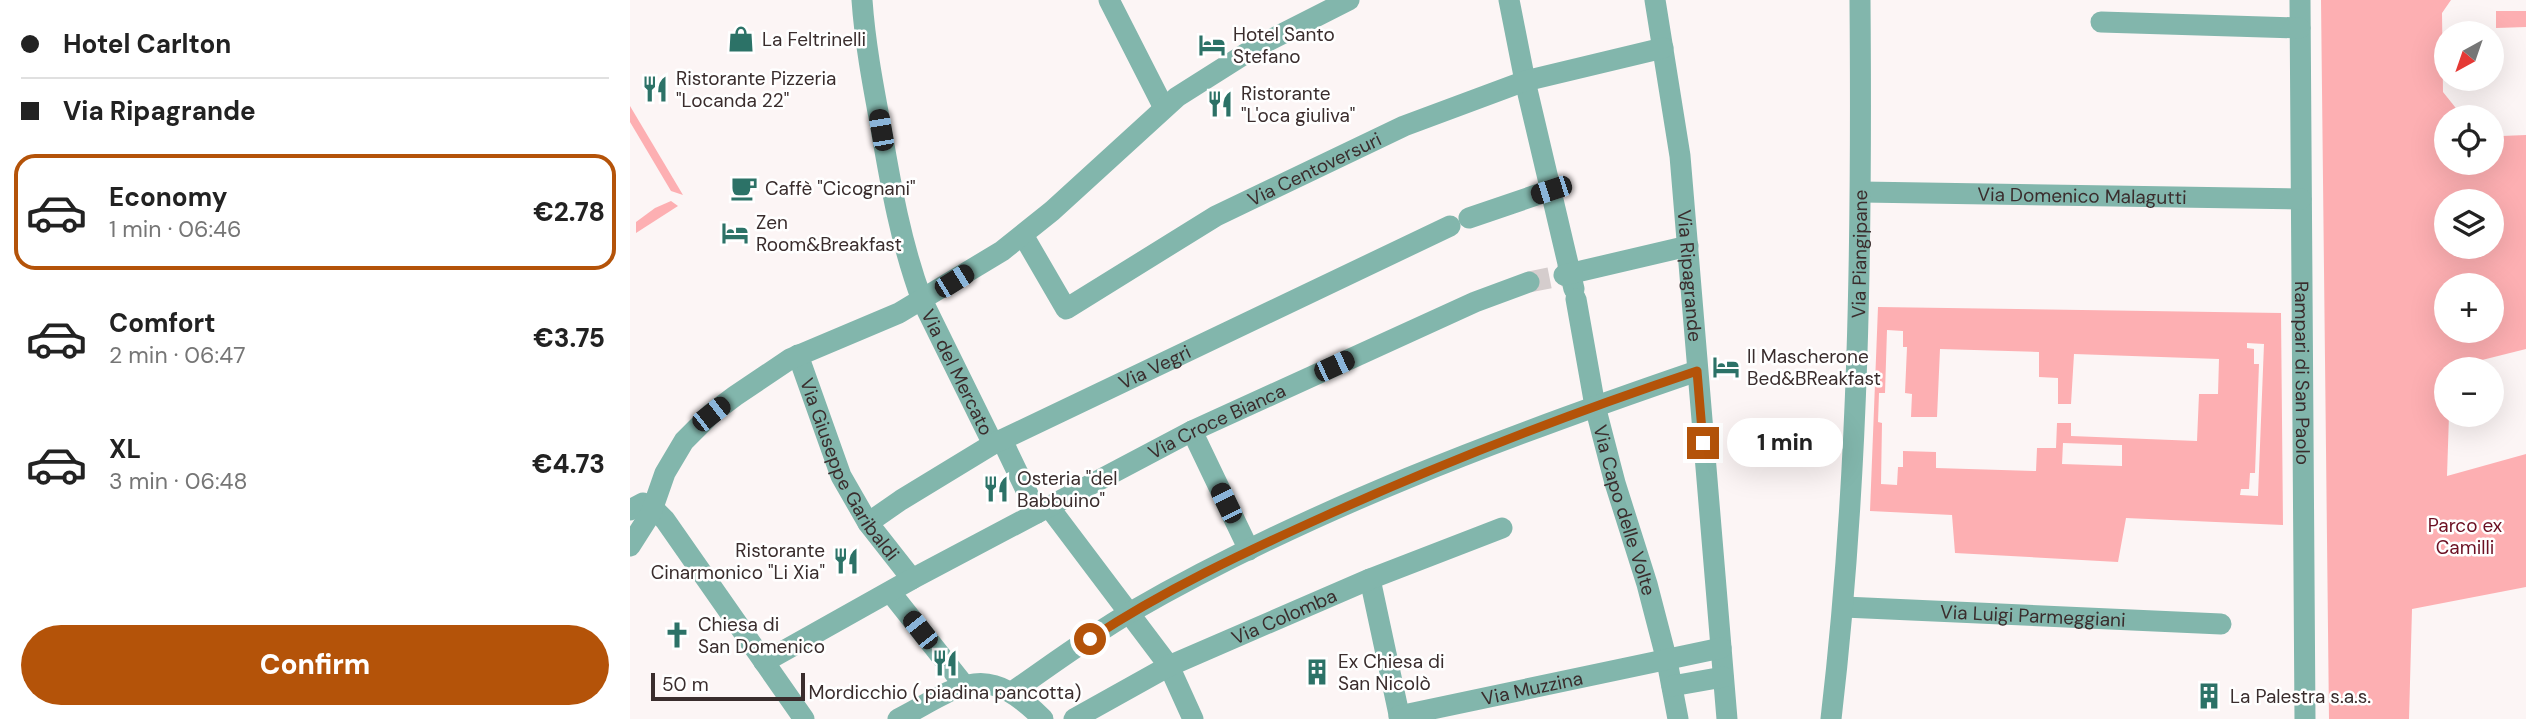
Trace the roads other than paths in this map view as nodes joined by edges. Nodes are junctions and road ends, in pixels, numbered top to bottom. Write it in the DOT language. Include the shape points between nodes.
graph roads {
  1 [pos="862,0"];
  2 [pos="1109,0"];
  3 [pos="1349,0"];
  4 [pos="1509,0"];
  5 [pos="1655,0"];
  6 [pos="1860,0"];
  7 [pos="2300,0"];
  8 [pos="2101,22"];
  9 [pos="2300,28"];
  10 [pos="1663,48"];
  11 [pos="1525,81"];
  12 [pos="1164,108"];
  13 [pos="1551,190"];
  14 [pos="1862,192"];
  15 [pos="2301,199"];
  16 [pos="1023,235"];
  17 [pos="1688,246"];
  18 [pos="1529,282"];
  19 [pos="1571,284"];
  20 [pos="922,300"];
  21 [pos="798,355"];
  22 [pos="1697,371"];
  23 [pos="1595,406"];
  24 [pos="1192,431"];
  25 [pos="998,442"];
  26 [pos="653,508"];
  27 [pos="630,510"];
  28 [pos="1043,510"];
  29 [pos="868,523"];
  30 [pos="1502,528"];
  31 [pos="675,534"];
  32 [pos="631,544"];
  33 [pos="1249,550"];
  34 [pos="912,579"];
  35 [pos="1370,579"];
  36 [pos="891,593"];
  37 [pos="1844,607"];
  38 [pos="1130,613"];
  39 [pos="2221,624"];
  40 [pos="1720,648"];
  41 [pos="1667,660"];
  42 [pos="764,662"];
  43 [pos="1169,666"];
  44 [pos="1723,677"];
  45 [pos="964,685"];
  46 [pos="1672,686"];
  47 [pos="1012,692"];
  48 [pos="1399,718"];
  49 [pos="804,719"];
  50 [pos="898,719"];
  51 [pos="1043,719"];
  52 [pos="1074,719"];
  53 [pos="1193,719"];
  54 [pos="1678,719"];
  55 [pos="1727,719"];
  56 [pos="1831,719"];
  57 [pos="2305,719"];
  1 -- 20 [label="street, Via del Mercato" via="894,205"];
  2 -- 12 [label="street"];
  3 -- 12 [label="street" via="1256,47"];
  4 -- 11 [label="street, Via Capo delle Volte"];
  5 -- 10 [label="street, Via Ripagrande"];
  6 -- 14 [label="street, Via Piangipane"];
  7 -- 9 [label="street, Rampari di San Paolo"];
  8 -- 9 [label="street"];
  9 -- 15 [label="street, Rampari di San Paolo"];
  10 -- 11 [label="street, Via Centoversuri"];
  10 -- 17 [label="street, Via Ripagrande"];
  11 -- 13 [label="street, Via Capo delle Volte"];
  11 -- 16 [label="street, Via Centoversuri" via="1404,126 1227,210 1066,309"];
  12 -- 16 [label="street"];
  13 -- 19 [label="street, Via Capo delle Volte"];
  13 -- 25 [label="street, Via Vegri" via="1459,222"];
  14 -- 15 [label="street, Via Domenico Malagutti"];
  14 -- 37 [label="street, Via Piangipane"];
  15 -- 57 [label="street, Rampari di San Paolo"];
  16 -- 20 [label="street"];
  17 -- 19 [label="street"];
  17 -- 22 [label="street, Via Ripagrande"];
  18 -- 24 [label="street, Via Croce Bianca" via="1475,302"];
  19 -- 23 [label="street, Via Capo delle Volte"];
  20 -- 21 [label="street"];
  20 -- 25 [label="street, Via del Mercato"];
  21 -- 26 [label="street" via="763,375 694,429 666,473"];
  21 -- 29 [label="street, Via Giuseppe Garibaldi" via="832,456"];
  22 -- 23 [label="street"];
  22 -- 40 [label="street, Via Ripagrande"];
  23 -- 33 [label="street" via="1427,471"];
  23 -- 41 [label="street, Via Capo delle Volte"];
  24 -- 28 [label="street, Via Croce Bianca"];
  24 -- 33 [label="street"];
  25 -- 28 [label="street, Via del Mercato"];
  25 -- 29 [label="street, Via Vegri"];
  26 -- 27 [label="street" via="643,503"];
  26 -- 31 [label="street"];
  26 -- 32 [label="street"];
  28 -- 34 [label="street, Via Croce Bianca"];
  28 -- 38 [label="street, Via del Mercato"];
  29 -- 34 [label="street, Via Giuseppe Garibaldi"];
  30 -- 35 [label="street, Via Colomba"];
  31 -- 32 [label="street" via="657,529"];
  31 -- 42 [label="street"];
  33 -- 38 [label="street"];
  34 -- 36 [label="street, Via Croce Bianca"];
  35 -- 43 [label="street, Via Colomba"];
  35 -- 48 [label="street"];
  36 -- 42 [label="street, Via Croce Bianca"];
  36 -- 45 [label="street"];
  37 -- 39 [label="street, Via Luigi Parmeggiani"];
  37 -- 56 [label="street, Via Piangipane"];
  38 -- 43 [label="street, Via del Mercato"];
  38 -- 47 [label="street"];
  40 -- 41 [label="street, Via Muzzina"];
  40 -- 44 [label="street, Via Ripagrande"];
  41 -- 46 [label="street, Via Capo delle Volte"];
  41 -- 48 [label="street, Via Muzzina"];
  42 -- 49 [label="street"];
  43 -- 52 [label="street, Via Colomba"];
  43 -- 53 [label="street, Via del Mercato"];
  44 -- 46 [label="street"];
  44 -- 55 [label="street, Via Ripagrande"];
  45 -- 47 [label="street" via="981,682"];
  45 -- 50 [label="street"];
  46 -- 54 [label="street, Via Capo delle Volte"];
  47 -- 51 [label="street"];
}
